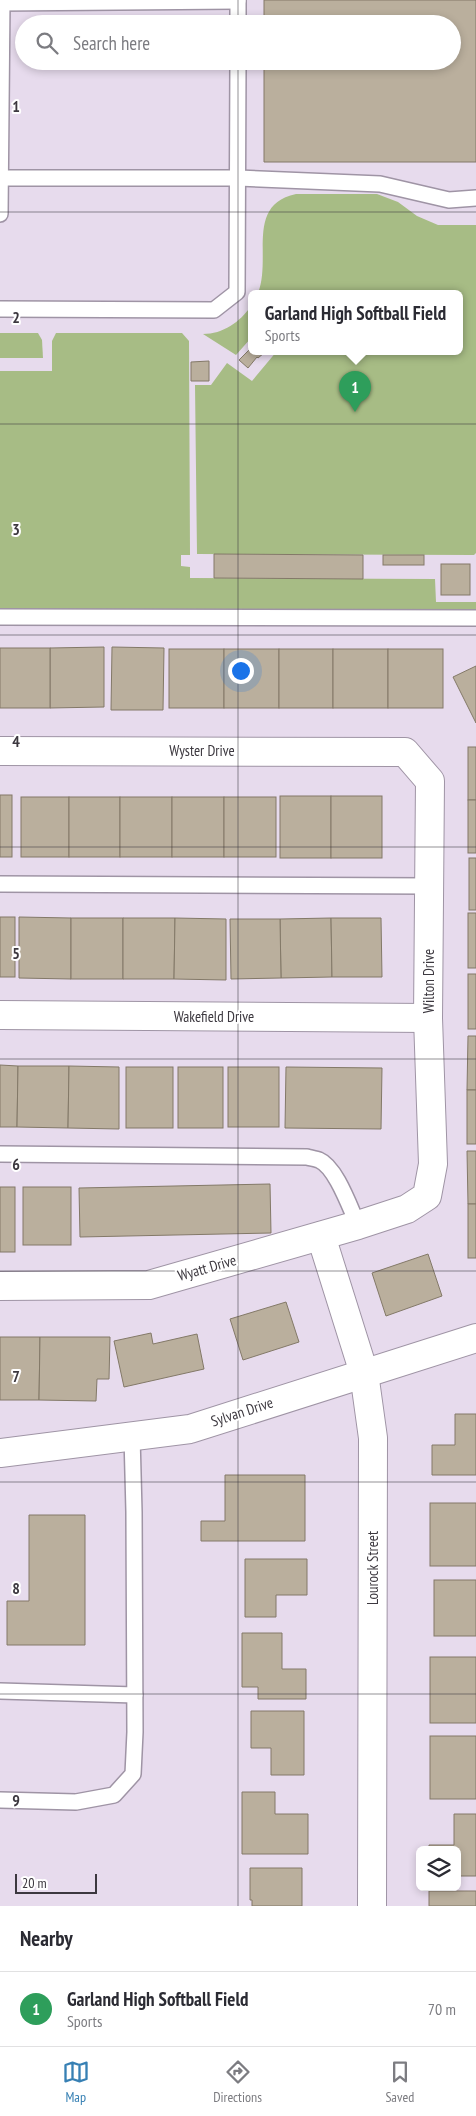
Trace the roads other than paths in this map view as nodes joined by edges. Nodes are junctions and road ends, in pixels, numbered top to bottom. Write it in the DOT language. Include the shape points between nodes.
graph roads {
  1 [pos="238,0"];
  2 [pos="1,2"];
  3 [pos="238,15"];
  4 [pos="238,70"];
  5 [pos="0,178"];
  6 [pos="238,178"];
  7 [pos="476,198"];
  8 [pos="0,214"];
  9 [pos="0,309"];
  10 [pos="0,617"];
  11 [pos="476,618"];
  12 [pos="0,751"];
  13 [pos="405,752"];
  14 [pos="0,884"];
  15 [pos="429,886"];
  16 [pos="0,1015"];
  17 [pos="428,1018"];
  18 [pos="0,1154"];
  19 [pos="407,1209"];
  20 [pos="358,1224"];
  21 [pos="322,1236"];
  22 [pos="0,1286"];
  23 [pos="476,1338"];
  24 [pos="364,1372"];
  25 [pos="132,1436"];
  26 [pos="0,1453"];
  27 [pos="0,1691"];
  28 [pos="134,1695"];
  29 [pos="0,1800"];
  30 [pos="372,1906"];
  1 -- 2 [label="lane"];
  1 -- 3 [label="lane"];
  2 -- 5 [label="lane"];
  4 -- 6 [label="lane"];
  5 -- 6 [label="lane"];
  5 -- 8 [label="lane"];
  6 -- 7 [label="lane" via="380,184 448,200"];
  6 -- 9 [label="lane" via="237,292 214,310"];
  10 -- 11 [label="lane"];
  12 -- 13 [label="street, Wyster Drive"];
  13 -- 15 [label="street, Wilton Drive" via="430,781"];
  14 -- 15 [label="lane"];
  15 -- 17 [label="street, Wilton Drive"];
  16 -- 17 [label="street, Wakefield Drive"];
  17 -- 19 [label="street, Wilton Drive" via="433,1164 427,1196"];
  18 -- 20 [label="lane" via="320,1160 338,1182"];
  19 -- 20 [label="street, Wyatt Drive"];
  20 -- 21 [label="street, Wyatt Drive"];
  21 -- 22 [label="street, Wyatt Drive" via="149,1285"];
  21 -- 24 [label="street, Lourock Street"];
  23 -- 24 [label="street, Sylvan Drive"];
  24 -- 25 [label="street, Sylvan Drive" via="190,1429"];
  24 -- 30 [label="street, Lourock Street" via="373,1438"];
  25 -- 26 [label="street, Sylvan Drive"];
  25 -- 28 [label="lane"];
  27 -- 28 [label="lane"];
  28 -- 29 [label="lane" via="133,1774 114,1795 76,1802"];
}
